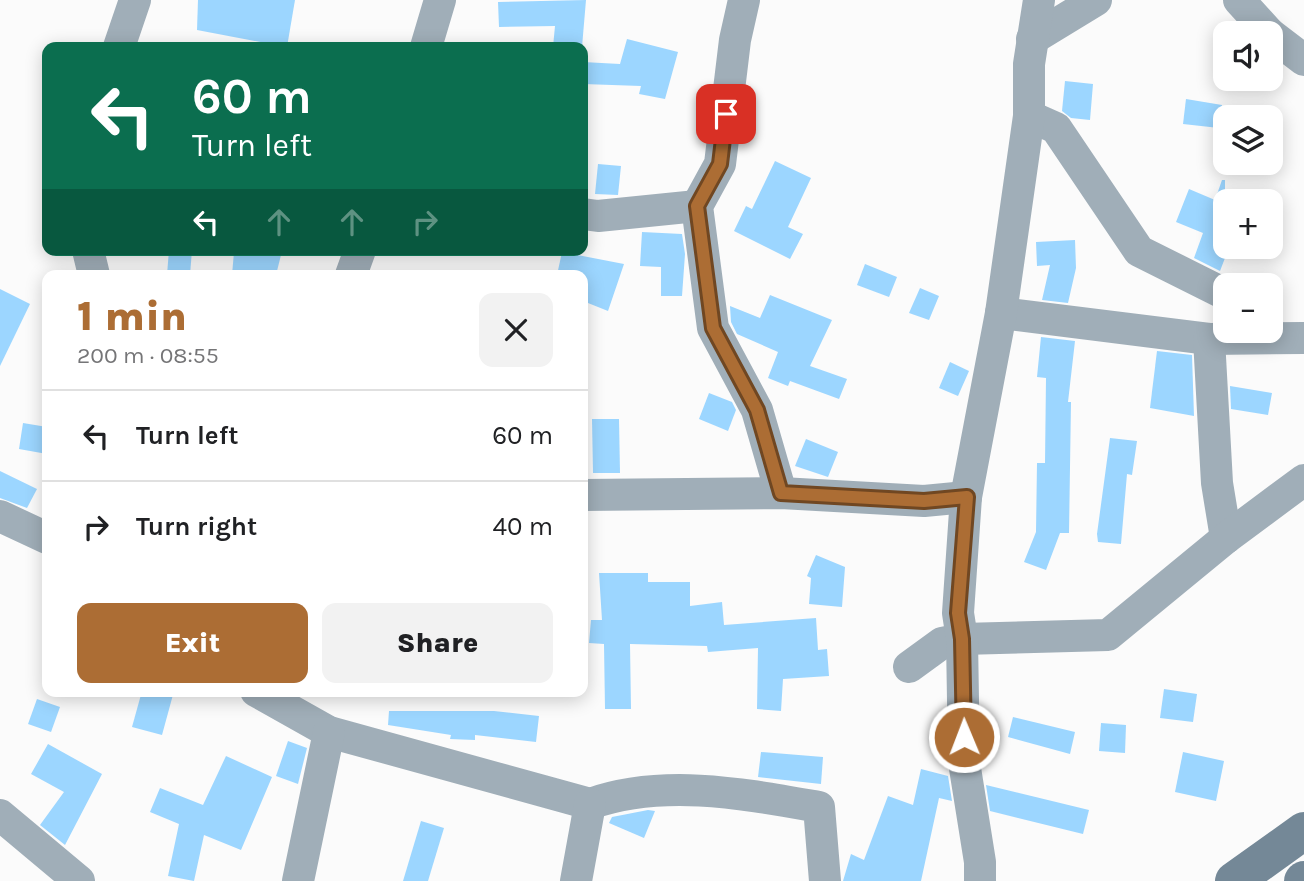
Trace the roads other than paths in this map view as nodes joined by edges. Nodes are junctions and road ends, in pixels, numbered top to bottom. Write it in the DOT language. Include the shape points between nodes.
graph roads {
  1 [pos="135,0"];
  2 [pos="440,0"];
  3 [pos="744,0"];
  4 [pos="1038,0"];
  5 [pos="1096,0"];
  6 [pos="1239,0"];
  7 [pos="1258,21"];
  8 [pos="1032,39"];
  9 [pos="121,42"];
  10 [pos="427,42"];
  11 [pos="1283,44"];
  12 [pos="1304,60"];
  13 [pos="1029,116"];
  14 [pos="697,206"];
  15 [pos="588,215"];
  16 [pos="1213,288"];
  17 [pos="1001,313"];
  18 [pos="1283,325"];
  19 [pos="1304,337"];
  20 [pos="1209,339"];
  21 [pos="1304,480"];
  22 [pos="781,493"];
  23 [pos="588,495"];
  24 [pos="967,497"];
  25 [pos="0,516"];
  26 [pos="42,536"];
  27 [pos="1226,538"];
  28 [pos="962,639"];
  29 [pos="909,667"];
  30 [pos="275,697"];
  31 [pos="329,732"];
  32 [pos="590,804"];
  33 [pos="0,814"];
  34 [pos="1304,831"];
  35 [pos="79,881"];
  36 [pos="298,881"];
  37 [pos="576,881"];
  38 [pos="825,881"];
  39 [pos="979,881"];
  40 [pos="1234,881"];
  1 -- 9 [label="street"];
  2 -- 10 [label="street"];
  3 -- 14 [label="street" via="720,164"];
  4 -- 8 [label="street"];
  5 -- 8 [label="street"];
  6 -- 7 [label="street"];
  8 -- 13 [label="street"];
  11 -- 12 [label="street"];
  13 -- 16 [label="street" via="1056,128 1139,251"];
  13 -- 17 [label="street"];
  14 -- 15 [label="street"];
  14 -- 22 [label="street" via="713,328 757,410"];
  17 -- 20 [label="street"];
  17 -- 24 [label="street"];
  18 -- 19 [label="street"];
  19 -- 20 [label="street"];
  20 -- 27 [label="street" via="1217,483"];
  21 -- 27 [label="street"];
  22 -- 23 [label="street"];
  22 -- 24 [label="street" via="924,501"];
  24 -- 28 [label="street" via="958,613"];
  25 -- 26 [label="street"];
  27 -- 28 [label="street" via="1108,635"];
  28 -- 29 [label="street" via="942,643"];
  28 -- 39 [label="street" via="964,762"];
  30 -- 31 [label="street"];
  31 -- 32 [label="street"];
  31 -- 36 [label="street"];
  32 -- 37 [label="street"];
  32 -- 38 [label="street" via="622,792 727,791 820,807"];
  33 -- 35 [label="street"];
  34 -- 40 [label="main road"];
}
